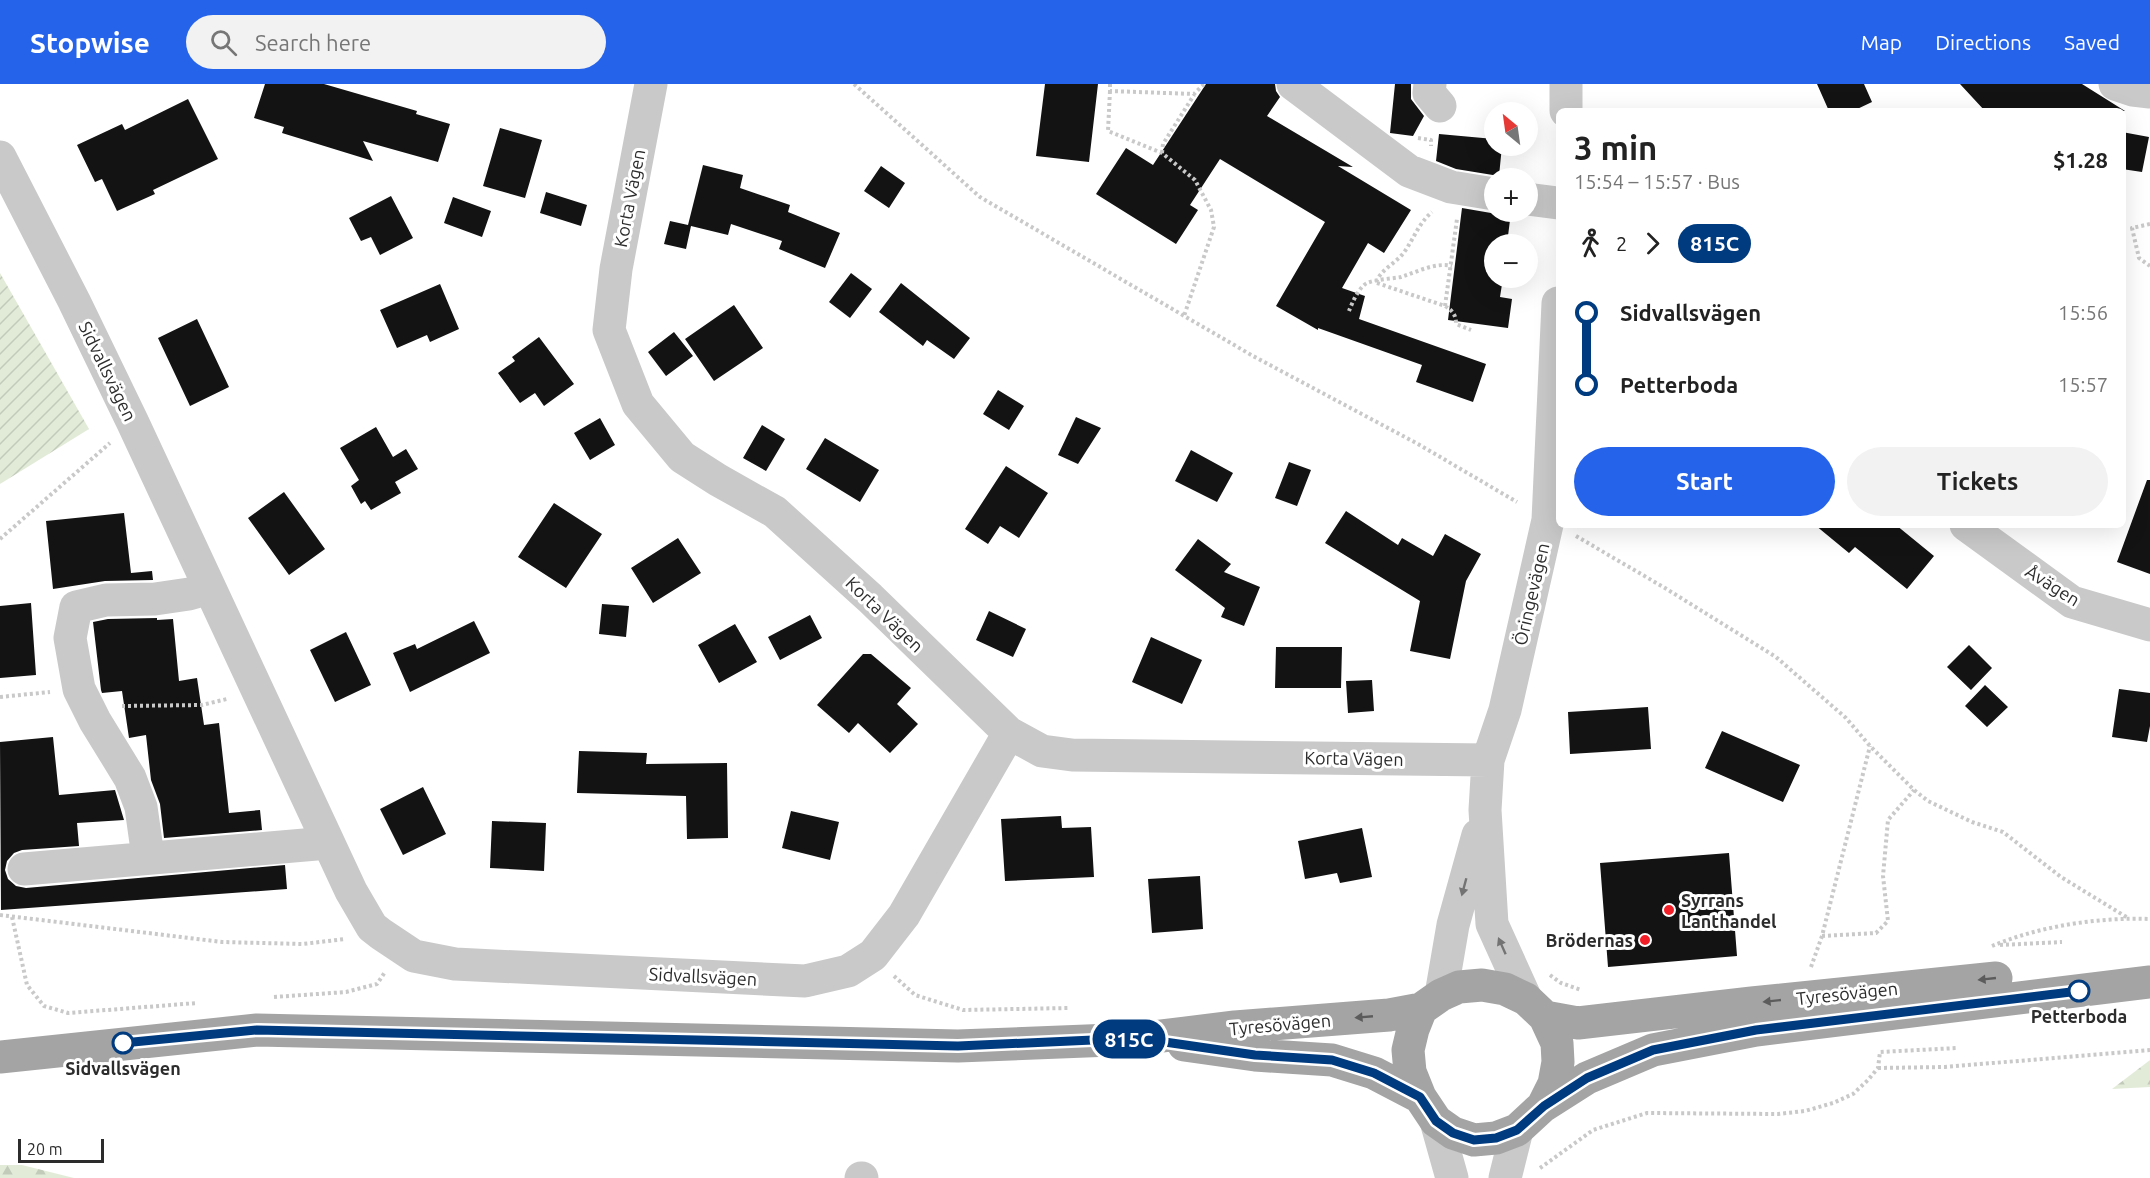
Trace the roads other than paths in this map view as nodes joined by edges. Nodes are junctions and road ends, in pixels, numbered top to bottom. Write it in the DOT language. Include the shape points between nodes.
graph roads {
  1 [pos="651,84"];
  2 [pos="1293,84"];
  3 [pos="1566,84"];
  4 [pos="2115,84"];
  5 [pos="2150,92"];
  6 [pos="1566,108"];
  7 [pos="0,157"];
  8 [pos="1484,195"];
  9 [pos="1538,200"];
  10 [pos="1556,203"];
  11 [pos="1556,346"];
  12 [pos="1970,528"];
  13 [pos="210,588"];
  14 [pos="2150,625"];
  15 [pos="1009,733"];
  16 [pos="1488,760"];
  17 [pos="1485,810"];
  18 [pos="328,843"];
  19 [pos="147,857"];
  20 [pos="24,868"];
  21 [pos="2150,963"];
  22 [pos="2150,982"];
  23 [pos="1431,1002"];
  24 [pos="1535,1008"];
  25 [pos="1137,1038"];
  26 [pos="0,1057"];
  27 [pos="1544,1106"];
  28 [pos="1428,1109"];
  29 [pos="1517,1130"];
  30 [pos="1520,1175"];
  31 [pos="1452,1178"];
  1 -- 15 [label="street, Korta Vägen" via="616,269 609,330 638,404 682,457 775,512"];
  2 -- 8 [label="street" via="1448,197"];
  3 -- 6 [label="street"];
  4 -- 5 [label="street"];
  7 -- 13 [label="street, Sidvallsvägen" via="74,301"];
  9 -- 10 [label="street"];
  11 -- 16 [label="street, Öringevägen" via="1548,520 1505,710"];
  12 -- 14 [label="street, Åvägen" via="2072,602"];
  13 -- 18 [label="street, Sidvallsvägen"];
  13 -- 19 [label="street" via="154,599 106,600 76,607 70,638 79,689 130,778 141,807"];
  15 -- 16 [label="street, Korta Vägen" via="1042,751 1072,754"];
  15 -- 18 [label="street, Sidvallsvägen" via="904,915 873,955 848,971 805,981 455,964 414,956 372,927"];
  16 -- 17 [label="street, Öringevägen"];
  17 -- 23 [label="street, Öringevägen, one-way"];
  24 -- 17 [label="street, Öringevägen, one-way" via="1492,924"];
  18 -- 19 [label="street"];
  19 -- 20 [label="street"];
  21 -- 24 [label="main road, Tyresövägen, one-way" via="1578,1023"];
  22 -- 27 [label="main road, Tyresövägen" via="1756,1030 1653,1050 1587,1078"];
  23 -- 24 [label="main road, Tyresövägen" via="1459,987 1482,985 1504,989"];
  23 -- 25 [label="main road, Tyresövägen, one-way" via="1389,1015"];
  23 -- 28 [label="main road" via="1413,1029 1408,1050 1410,1072"];
  24 -- 27 [label="main road, Tyresövägen" via="1557,1043 1554,1084"];
  25 -- 26 [label="main road, Tyresövägen" via="958,1046 257,1030"];
  25 -- 28 [label="main road, Tyresövägen" via="1255,1055 1332,1060 1374,1073"];
  27 -- 29 [label="main road, Tyresövägen"];
  28 -- 29 [label="main road, Tyresövägen" via="1453,1133 1474,1140 1496,1138"];
  28 -- 31 [label="street"];
  29 -- 30 [label="street"];
}
